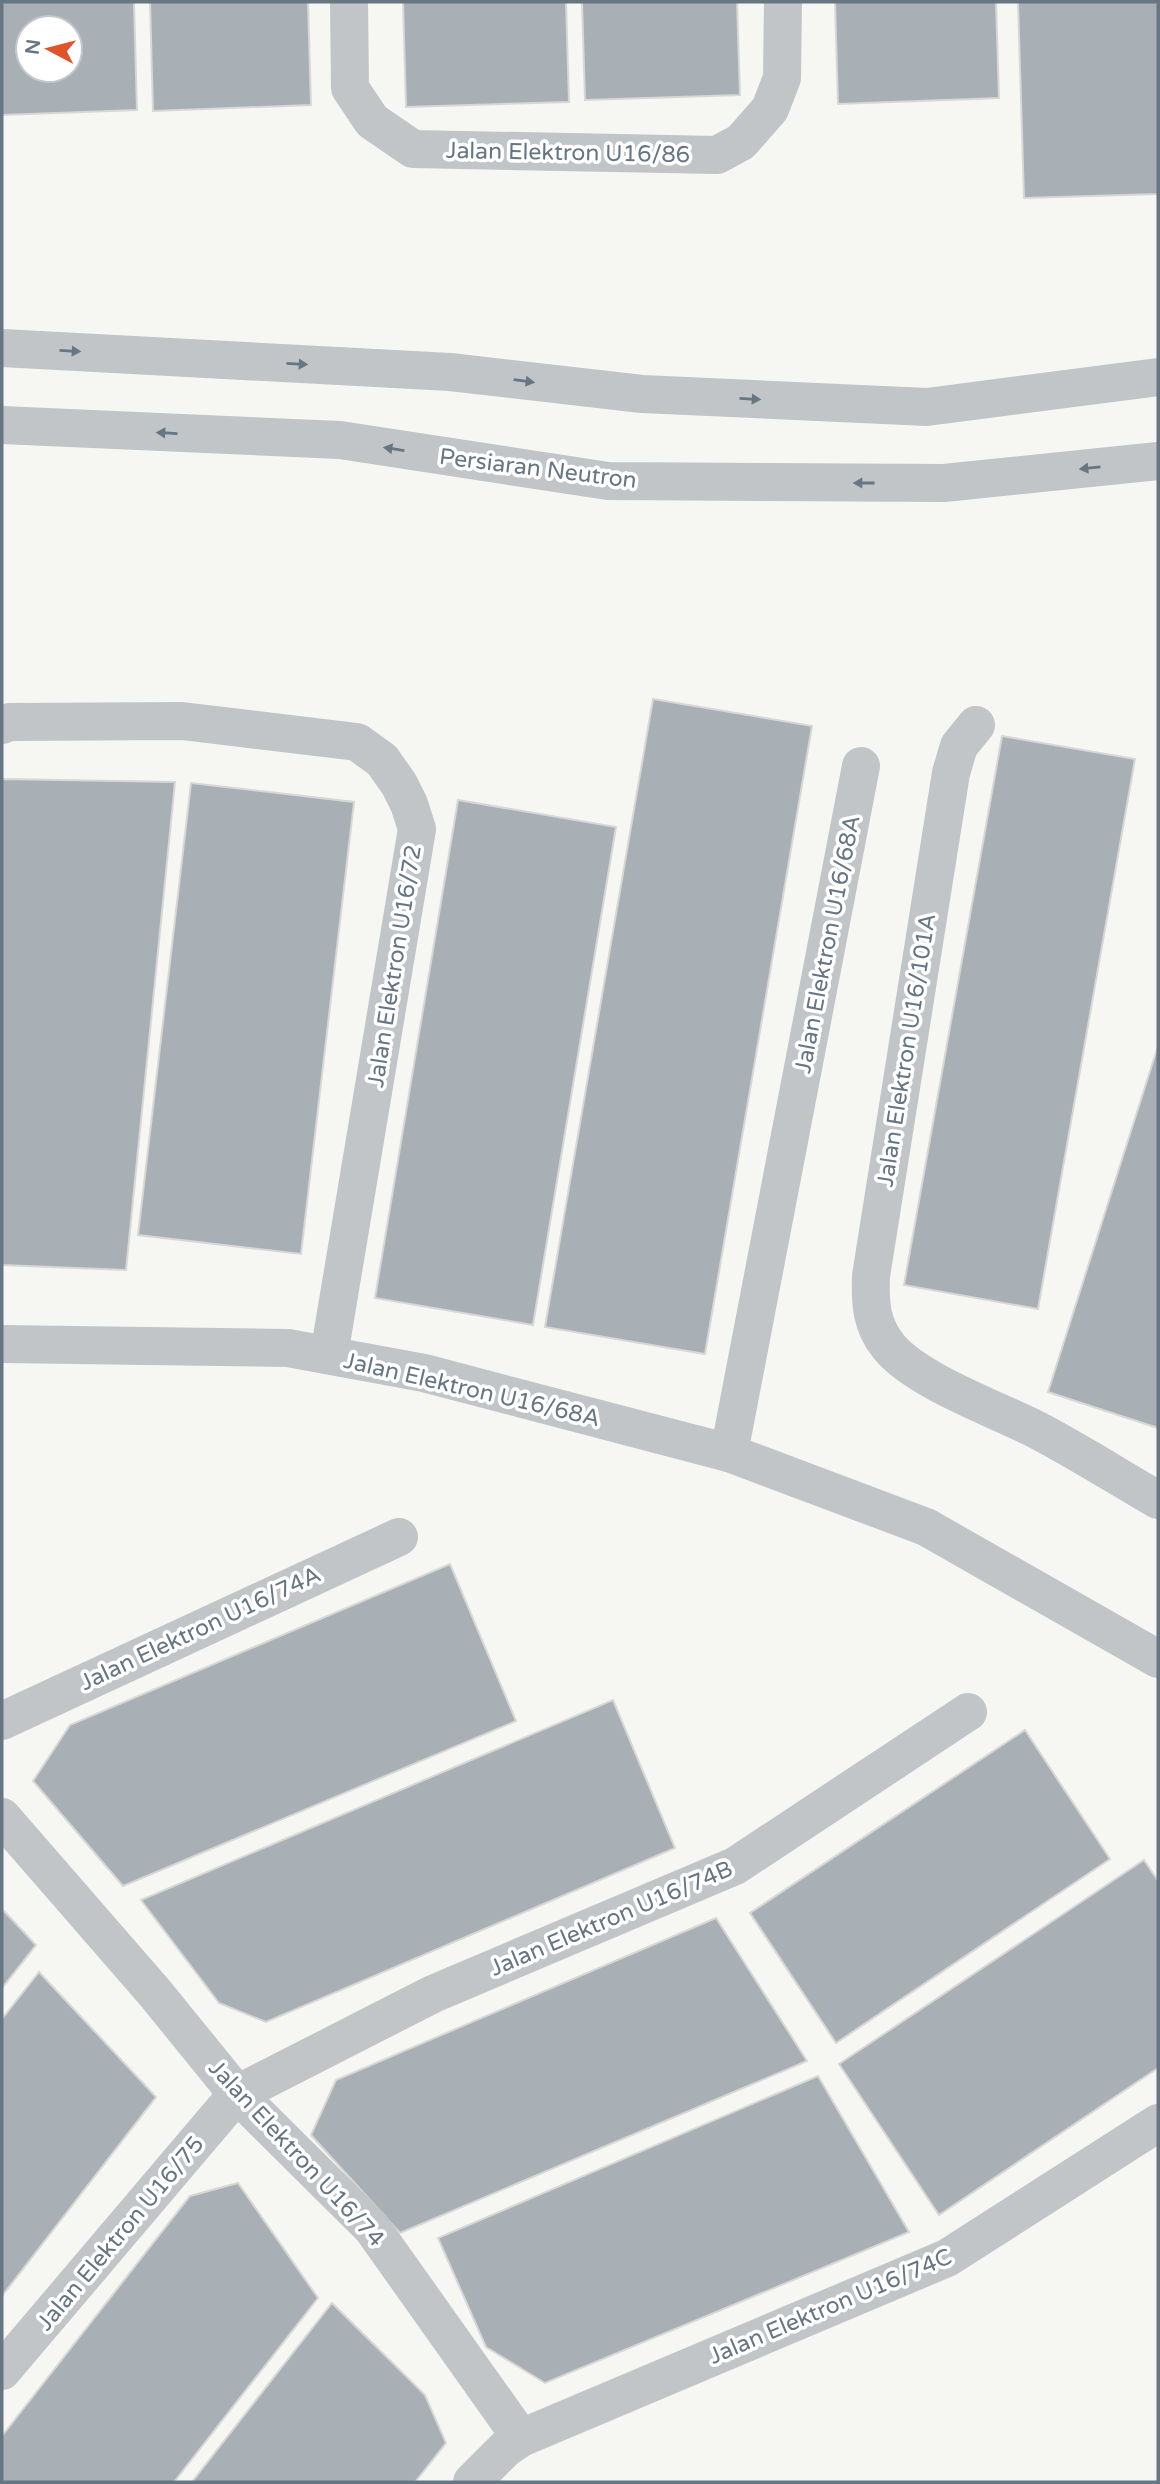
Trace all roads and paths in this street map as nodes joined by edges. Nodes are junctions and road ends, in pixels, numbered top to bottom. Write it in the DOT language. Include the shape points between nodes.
graph roads {
  1 [pos="349,2"];
  2 [pos="783,2"];
  3 [pos="2,348"];
  4 [pos="1158,377"];
  5 [pos="2,425"];
  6 [pos="1158,461"];
  7 [pos="2,725"];
  8 [pos="976,725"];
  9 [pos="861,766"];
  10 [pos="2,1344"];
  11 [pos="329,1355"];
  12 [pos="729,1453"];
  13 [pos="1158,1500"];
  14 [pos="399,1537"];
  15 [pos="1158,1659"];
  16 [pos="968,1712"];
  17 [pos="2,1721"];
  18 [pos="2,1817"];
  19 [pos="237,2094"];
  20 [pos="1158,2123"];
  21 [pos="2,2371"];
  22 [pos="521,2438"];
  23 [pos="471,2482"];
  1 -- 2 [label="street, Jalan Elektron U16/86" via="350,88 372,121 413,149 717,155 741,142 770,109 782,78"];
  3 -- 4 [label="street, one-way" via="450,372 642,394 927,407"];
  6 -- 5 [label="street, Persiaran Neutron, one-way" via="944,484 608,481 340,440"];
  7 -- 11 [label="street, Jalan Elektron U16/72" via="182,721 356,742 382,760 399,784 416,829"];
  8 -- 13 [label="street, Jalan Elektron U16/101A" via="959,746 951,773 870,1276 870,1306 877,1330 912,1369 1039,1431"];
  9 -- 12 [label="street, Jalan Elektron U16/68A"];
  10 -- 11 [label="street, Jalan Elektron U16/68A" via="288,1348"];
  11 -- 12 [label="street, Jalan Elektron U16/68A" via="424,1373"];
  12 -- 15 [label="street, Jalan Elektron U16/68A" via="926,1527"];
  14 -- 17 [label="street, Jalan Elektron U16/74A"];
  16 -- 19 [label="street, Jalan Elektron U16/74B" via="735,1866 433,1994"];
  18 -- 19 [label="street, Jalan Elektron U16/74"];
  19 -- 21 [label="street, Jalan Elektron U16/75"];
  19 -- 22 [label="street, Jalan Elektron U16/74" via="372,2228"];
  20 -- 22 [label="street, Jalan Elektron U16/74C" via="947,2258"];
  22 -- 23 [label="street"];
}
